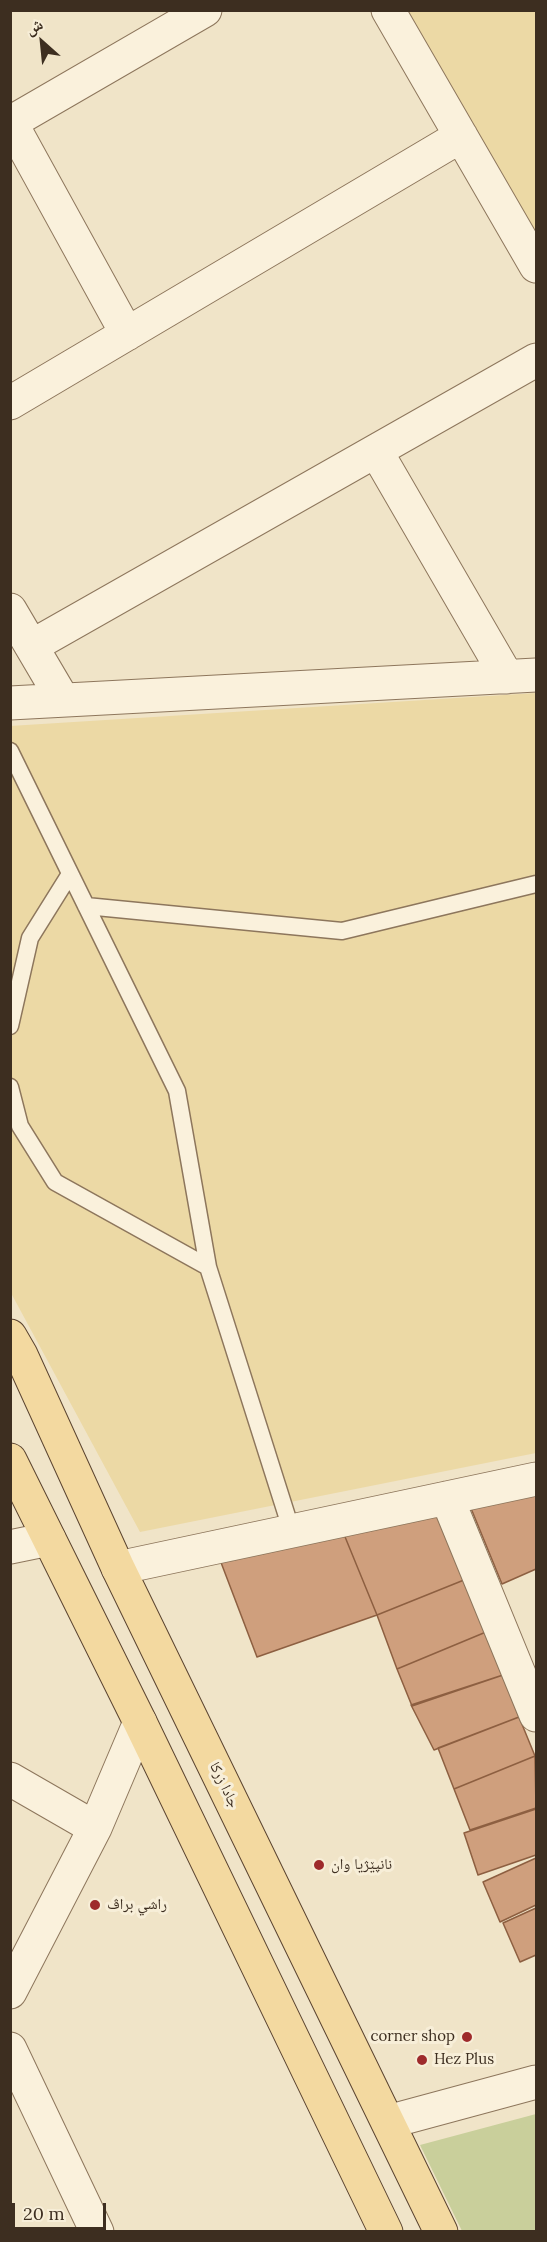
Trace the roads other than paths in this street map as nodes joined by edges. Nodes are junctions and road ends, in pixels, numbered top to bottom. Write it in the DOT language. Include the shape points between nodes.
graph roads {
  1 [pos="205,10"];
  2 [pos="388,10"];
  3 [pos="11,123"];
  4 [pos="461,136"];
  5 [pos="537,266"];
  6 [pos="127,334"];
  7 [pos="537,360"];
  8 [pos="10,403"];
  9 [pos="376,451"];
  10 [pos="10,610"];
  11 [pos="32,646"];
  12 [pos="522,676"];
  13 [pos="63,700"];
  14 [pos="10,703"];
  15 [pos="10,752"];
  16 [pos="70,874"];
  17 [pos="537,884"];
  18 [pos="86,906"];
  19 [pos="10,1026"];
  20 [pos="10,1087"];
  21 [pos="208,1267"];
  22 [pos="10,1336"];
  23 [pos="10,1460"];
  24 [pos="537,1479"];
  25 [pos="447,1498"];
  26 [pos="292,1532"];
  27 [pos="49,1539"];
  28 [pos="10,1547"];
  29 [pos="118,1569"];
  30 [pos="537,1715"];
  31 [pos="140,1722"];
  32 [pos="10,1779"];
  33 [pos="95,1828"];
  34 [pos="10,1992"];
  35 [pos="10,2049"];
  36 [pos="537,2082"];
  37 [pos="388,2122"];
  38 [pos="97,2232"];
  39 [pos="386,2232"];
  40 [pos="441,2232"];
  1 -- 3 [label="street"];
  2 -- 4 [label="street"];
  3 -- 6 [label="street"];
  4 -- 5 [label="street"];
  4 -- 6 [label="street"];
  6 -- 8 [label="street"];
  7 -- 9 [label="street"];
  9 -- 11 [label="street"];
  9 -- 12 [label="street"];
  10 -- 11 [label="street"];
  11 -- 13 [label="street"];
  12 -- 13 [label="street"];
  13 -- 14 [label="street"];
  15 -- 16 [label="lane"];
  16 -- 18 [label="lane"];
  16 -- 19 [label="lane" via="30,938"];
  17 -- 18 [label="lane" via="342,931"];
  18 -- 21 [label="lane" via="177,1091"];
  20 -- 21 [label="lane" via="20,1126 55,1182"];
  21 -- 26 [label="lane"];
  22 -- 29 [label="main road, جادا زرکا"];
  23 -- 27 [label="main road"];
  24 -- 25 [label="street"];
  25 -- 26 [label="street"];
  25 -- 30 [label="street"];
  26 -- 29 [label="street"];
  27 -- 28 [label="street"];
  27 -- 31 [label="main road"];
  29 -- 37 [label="main road, جادا زرکا"];
  31 -- 33 [label="street"];
  31 -- 39 [label="main road"];
  32 -- 33 [label="street"];
  33 -- 34 [label="street"];
  35 -- 38 [label="street"];
  36 -- 37 [label="street"];
  37 -- 40 [label="main road, جادا زرکا"];
}
